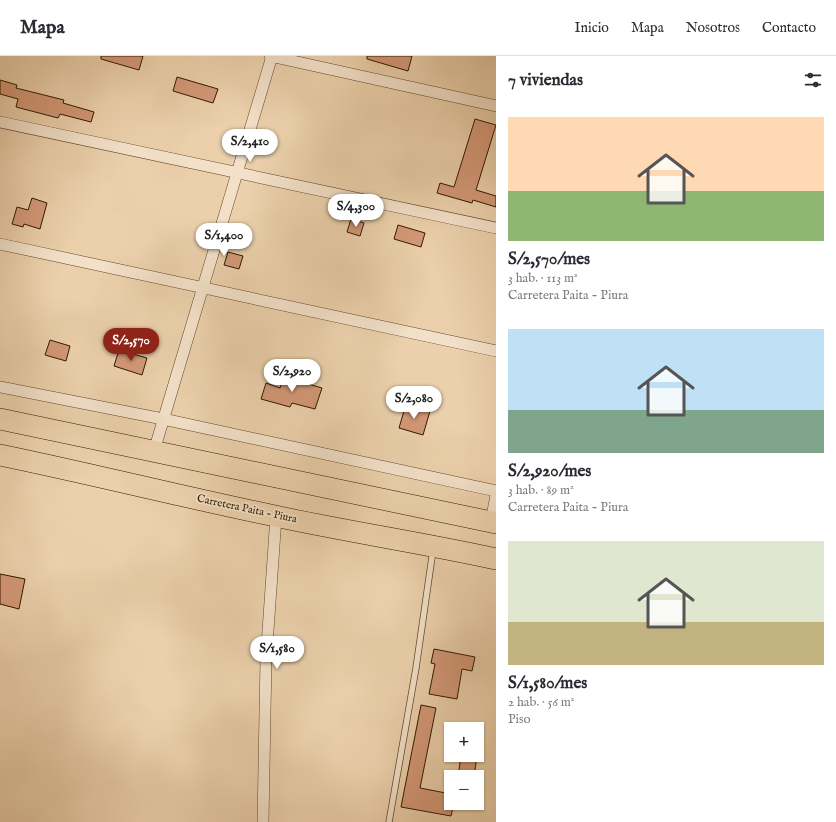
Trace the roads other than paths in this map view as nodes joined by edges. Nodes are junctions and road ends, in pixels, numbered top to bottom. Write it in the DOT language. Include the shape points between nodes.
graph roads {
  1 [pos="272,56"];
  2 [pos="496,106"];
  3 [pos="0,122"];
  4 [pos="238,172"];
  5 [pos="496,228"];
  6 [pos="0,244"];
  7 [pos="203,287"];
  8 [pos="496,351"];
  9 [pos="0,387"];
  10 [pos="0,419"];
  11 [pos="164,419"];
  12 [pos="154,452"];
  13 [pos="0,455"];
  14 [pos="496,491"];
  15 [pos="496,495"];
  16 [pos="276,517"];
  17 [pos="494,522"];
  18 [pos="433,545"];
  19 [pos="496,559"];
  20 [pos="263,822"];
  21 [pos="389,822"];
  1 -- 2 [label="street"];
  1 -- 4 [label="street"];
  3 -- 4 [label="street"];
  4 -- 5 [label="street"];
  4 -- 7 [label="street"];
  6 -- 7 [label="street"];
  7 -- 8 [label="street"];
  7 -- 11 [label="street"];
  9 -- 11 [label="street"];
  10 -- 12 [label="highway"];
  11 -- 12 [label="street"];
  11 -- 14 [label="street"];
  12 -- 17 [label="highway"];
  13 -- 16 [label="highway, Carretera Paita - Piura"];
  15 -- 17 [label="street"];
  16 -- 18 [label="highway, Carretera Paita - Piura"];
  16 -- 20 [label="street" via="266,659"];
  18 -- 19 [label="highway, Carretera Paita - Piura"];
  18 -- 21 [label="lane" via="416,668"];
}
